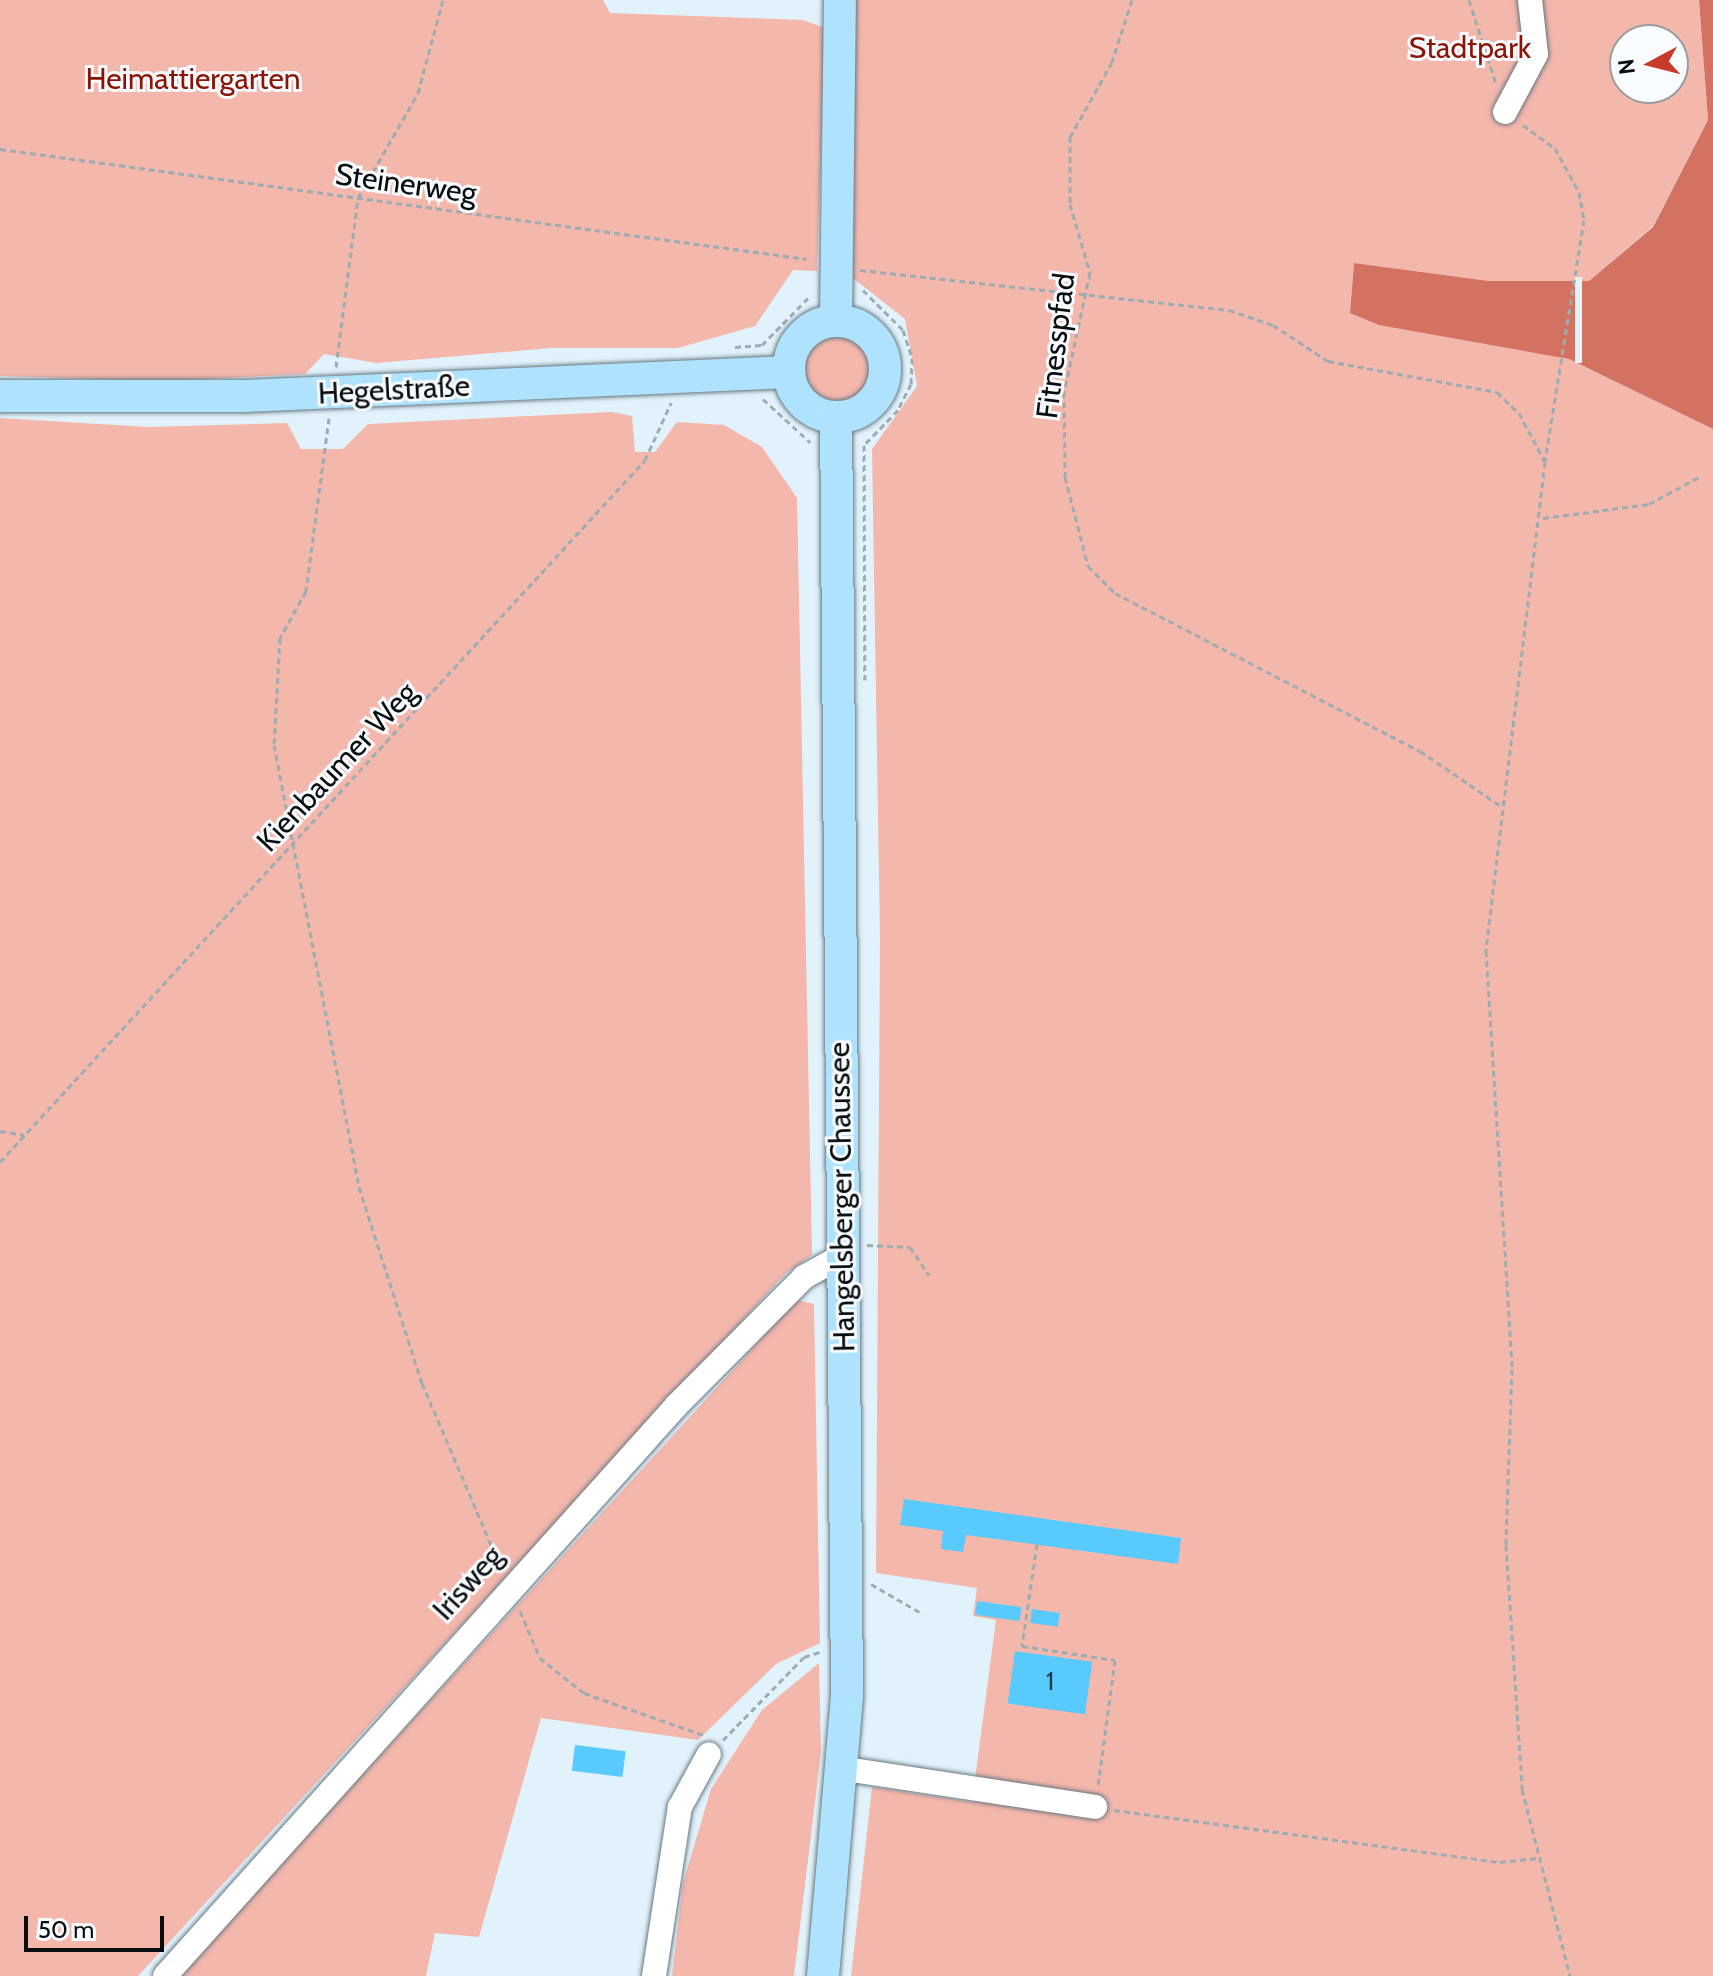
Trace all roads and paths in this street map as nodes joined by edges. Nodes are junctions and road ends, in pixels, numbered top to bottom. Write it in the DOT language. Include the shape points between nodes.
graph roads {
  1 [pos="443,0"];
  2 [pos="840,0"];
  3 [pos="1132,0"];
  4 [pos="1469,0"];
  5 [pos="1530,0"];
  6 [pos="1505,112"];
  7 [pos="0,149"];
  8 [pos="358,198"];
  9 [pos="829,284"];
  10 [pos="1085,292"];
  11 [pos="723,349"];
  12 [pos="789,372"];
  13 [pos="686,385"];
  14 [pos="332,393"];
  15 [pos="0,396"];
  16 [pos="758,398"];
  17 [pos="836,432"];
  18 [pos="1545,462"];
  19 [pos="1701,476"];
  20 [pos="1543,518"];
  21 [pos="1501,806"];
  22 [pos="297,841"];
  23 [pos="0,1131"];
  24 [pos="25,1135"];
  25 [pos="0,1162"];
  26 [pos="842,1256"];
  27 [pos="929,1275"];
  28 [pos="1037,1544"];
  29 [pos="869,1582"];
  30 [pos="509,1585"];
  31 [pos="923,1614"];
  32 [pos="847,1644"];
  33 [pos="715,1747"];
  34 [pos="845,1769"];
  35 [pos="1095,1807"];
  36 [pos="1538,1858"];
  37 [pos="165,1976"];
  38 [pos="654,1976"];
  39 [pos="823,1976"];
  40 [pos="1570,1976"];
  1 -- 8 [label="path" via="418,93"];
  2 -- 9 [label="main road"];
  3 -- 10 [label="path, Fitnesspfad" via="1112,62 1070,137 1070,204 1090,273"];
  4 -- 6 [label="path"];
  5 -- 6 [label="street" via="1536,54"];
  6 -- 18 [label="path" via="1561,159 1579,192 1582,251"];
  7 -- 8 [label="path, Steinerweg"];
  8 -- 9 [label="path, Steinerweg"];
  8 -- 14 [label="path"];
  9 -- 10 [label="path"];
  9 -- 11 [label="path" via="815,291 762,345"];
  9 -- 12 [label="main road" via="799,338"];
  9 -- 17 [label="main road" via="871,334 885,363 878,395"];
  9 -- 17 [label="path" via="862,289 903,330 912,358 911,384 898,410 864,445"];
  10 -- 18 [label="path" via="1229,310 1273,325 1328,361 1497,392 1519,413"];
  10 -- 21 [label="path, Fitnesspfad" via="1064,392 1065,477 1088,566 1115,593 1420,751"];
  12 -- 13 [label="main road, Hegelstraße"];
  12 -- 17 [label="main road" via="807,407"];
  13 -- 14 [label="main road, Hegelstraße"];
  13 -- 22 [label="path, Kienbaumer Weg" via="674,397 645,460"];
  14 -- 15 [label="main road, Hegelstraße"];
  14 -- 22 [label="path" via="306,591 280,638 274,745"];
  16 -- 17 [label="path" via="815,446"];
  17 -- 26 [label="main road, Hangelsberger Chaussee"];
  18 -- 20 [label="path"];
  19 -- 20 [label="path" via="1649,504"];
  20 -- 21 [label="path"];
  21 -- 36 [label="path" via="1486,951 1512,1369 1506,1545 1522,1789"];
  22 -- 24 [label="path, Kienbaumer Weg"];
  22 -- 30 [label="path" via="359,1187 422,1383"];
  23 -- 24 [label="path"];
  24 -- 25 [label="path, Kienbaumer Weg"];
  26 -- 27 [label="path" via="868,1245 910,1247"];
  26 -- 30 [label="street, Irisweg" via="804,1277"];
  26 -- 32 [label="main road, Hangelsberger Chaussee"];
  28 -- 35 [label="path" via="1022,1646 1115,1660"];
  29 -- 31 [label="path"];
  30 -- 33 [label="path" via="540,1658 584,1693"];
  30 -- 37 [label="street, Irisweg"];
  32 -- 33 [label="path" via="804,1657"];
  32 -- 34 [label="main road, Hangelsberger Chaussee"];
  33 -- 38 [label="street" via="680,1807"];
  34 -- 35 [label="street"];
  34 -- 39 [label="main road, Hangelsberger Chaussee"];
  35 -- 36 [label="path" via="1500,1862"];
  36 -- 40 [label="path"];
}
